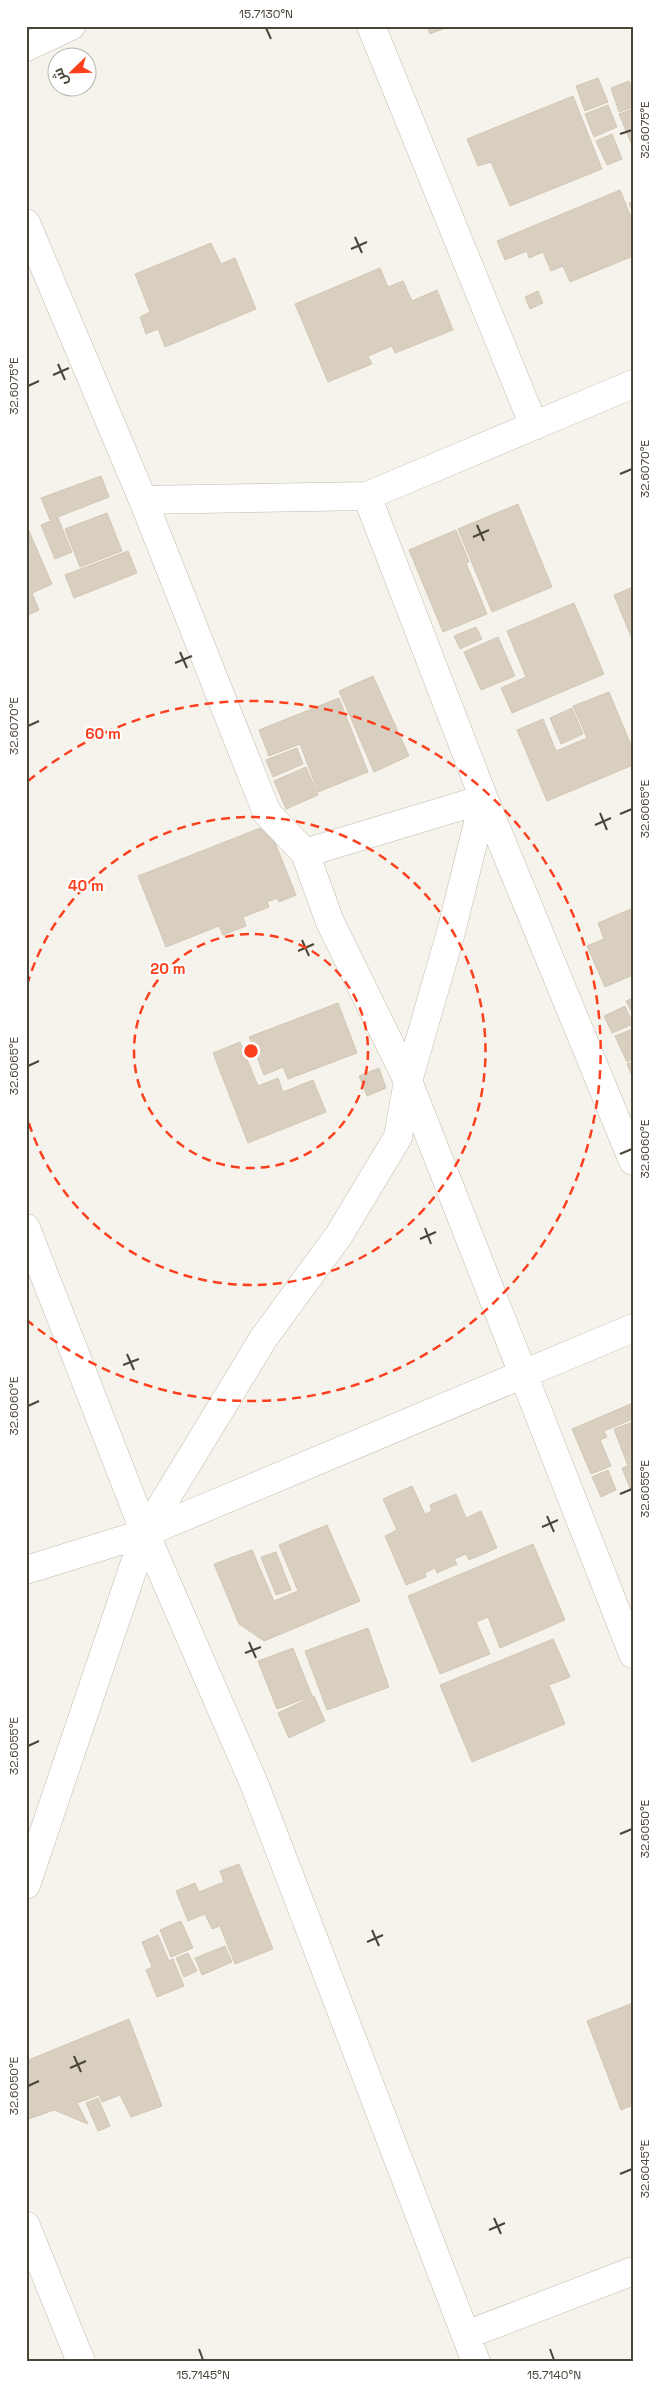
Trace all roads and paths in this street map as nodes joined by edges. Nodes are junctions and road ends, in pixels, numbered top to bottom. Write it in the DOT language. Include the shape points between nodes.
graph roads {
  1 [pos="71,26"];
  2 [pos="371,26"];
  3 [pos="26,47"];
  4 [pos="26,223"];
  5 [pos="633,384"];
  6 [pos="534,426"];
  7 [pos="367,496"];
  8 [pos="143,500"];
  9 [pos="484,799"];
  10 [pos="305,854"];
  11 [pos="408,1081"];
  12 [pos="633,1161"];
  13 [pos="26,1228"];
  14 [pos="633,1328"];
  15 [pos="523,1374"];
  16 [pos="145,1533"];
  17 [pos="26,1570"];
  18 [pos="633,1654"];
  19 [pos="26,1885"];
  20 [pos="26,2226"];
  21 [pos="633,2271"];
  22 [pos="466,2335"];
  23 [pos="81,2362"];
  24 [pos="476,2362"];
  1 -- 3 [label="street"];
  2 -- 6 [label="street"];
  4 -- 8 [label="street"];
  5 -- 6 [label="street"];
  6 -- 7 [label="street"];
  7 -- 8 [label="street"];
  7 -- 9 [label="street"];
  8 -- 10 [label="street" via="267,813"];
  9 -- 10 [label="street"];
  9 -- 11 [label="street" via="451,932"];
  9 -- 12 [label="street"];
  10 -- 11 [label="street" via="330,922"];
  11 -- 15 [label="street"];
  11 -- 16 [label="street" via="398,1137 338,1235 262,1339"];
  13 -- 16 [label="street"];
  14 -- 15 [label="street"];
  15 -- 16 [label="street"];
  15 -- 18 [label="street"];
  16 -- 17 [label="street"];
  16 -- 19 [label="street"];
  16 -- 22 [label="street" via="255,1786"];
  20 -- 23 [label="street"];
  21 -- 22 [label="street"];
  22 -- 24 [label="street"];
}
